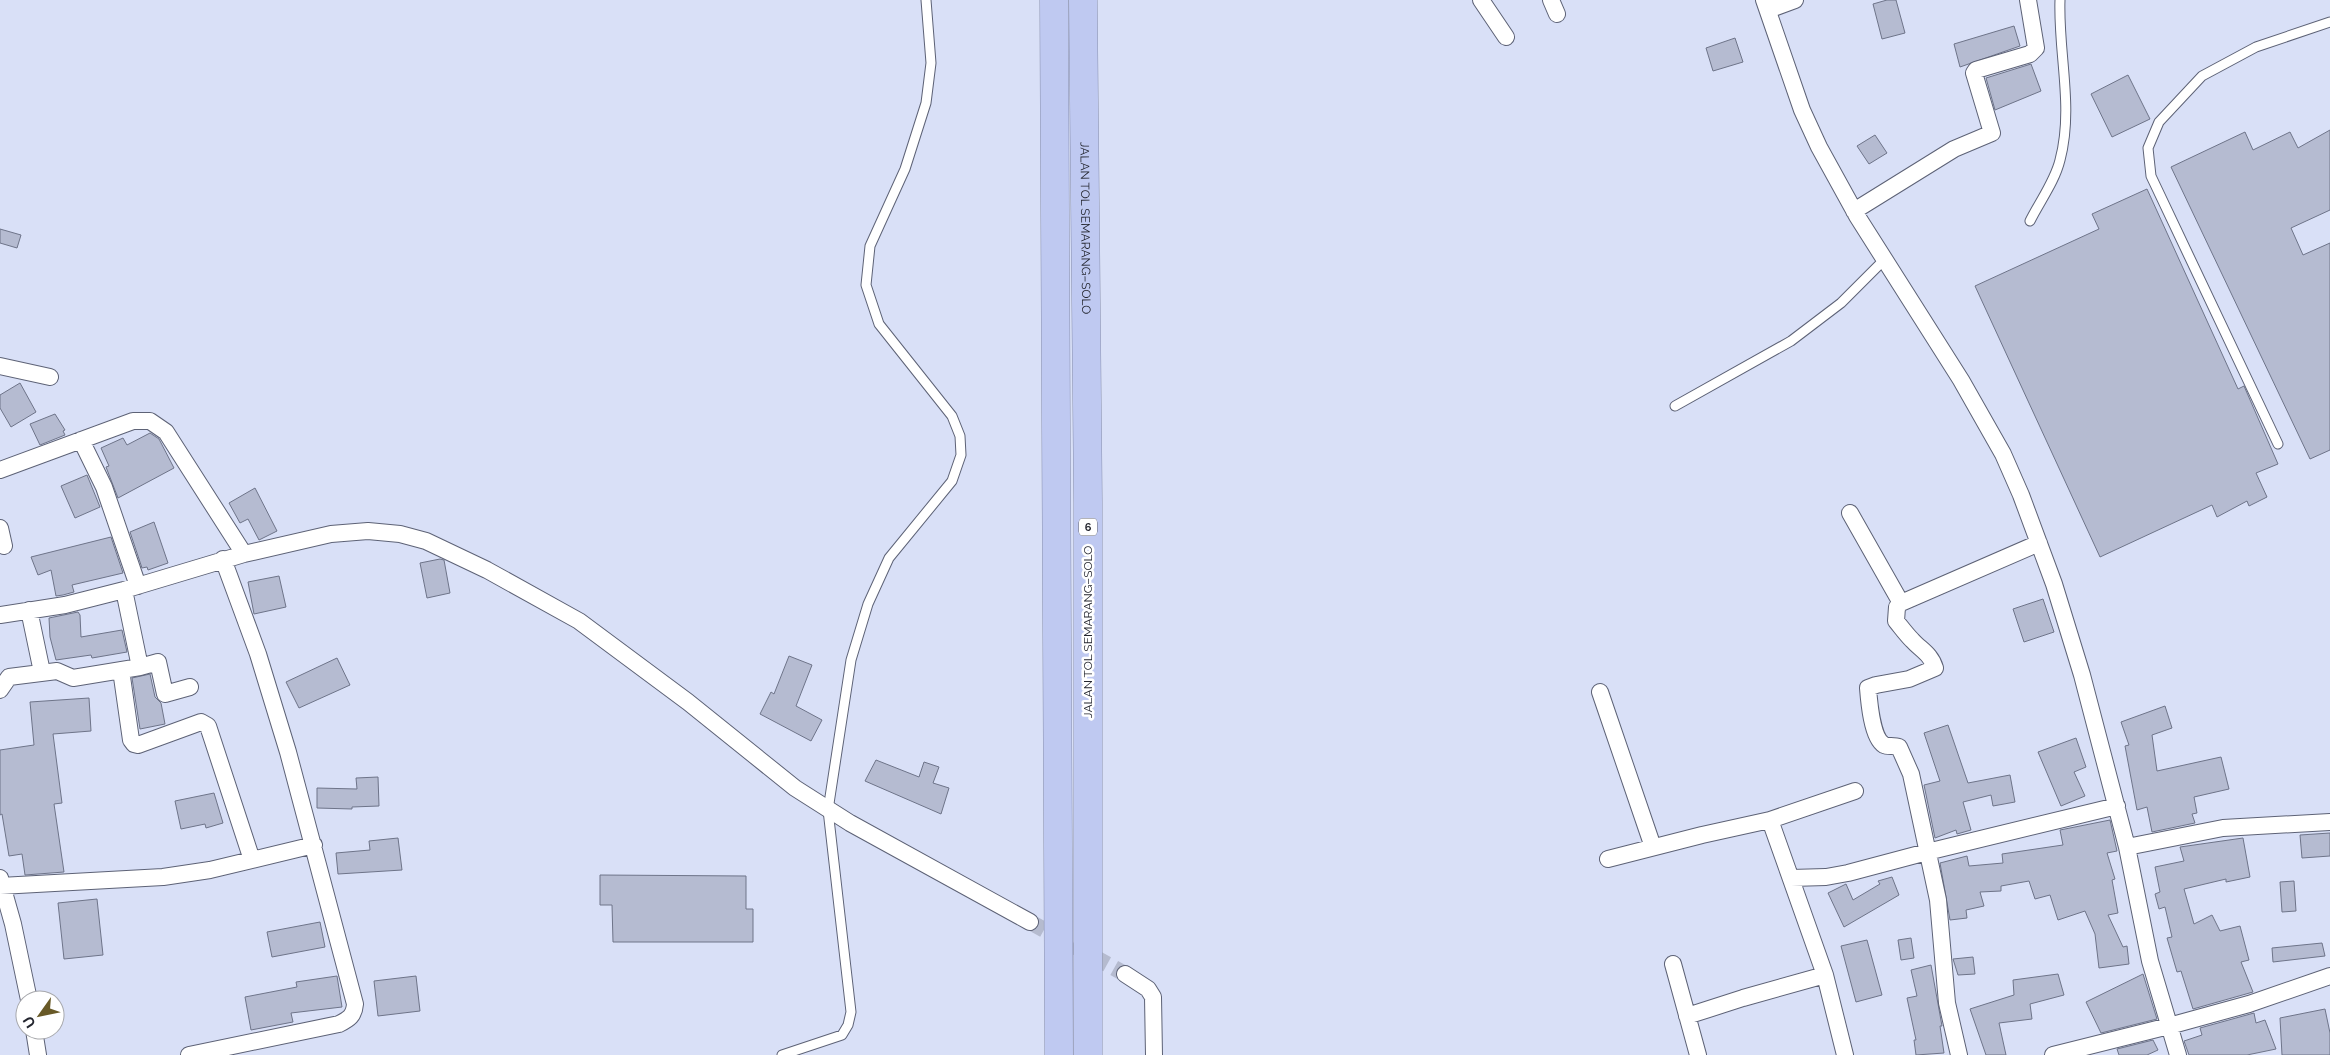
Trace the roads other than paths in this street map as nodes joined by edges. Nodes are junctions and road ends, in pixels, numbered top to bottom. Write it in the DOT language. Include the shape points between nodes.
graph roads {
  1 [pos="926,0"];
  2 [pos="1054,0"];
  3 [pos="1083,0"];
  4 [pos="1481,0"];
  5 [pos="1795,0"];
  6 [pos="2028,0"];
  7 [pos="2060,0"];
  8 [pos="1766,5"];
  9 [pos="2330,22"];
  10 [pos="1506,37"];
  11 [pos="1854,211"];
  12 [pos="2030,221"];
  13 [pos="1884,260"];
  14 [pos="0,366"];
  15 [pos="50,377"];
  16 [pos="1675,406"];
  17 [pos="81,440"];
  18 [pos="2278,444"];
  19 [pos="0,470"];
  20 [pos="1850,513"];
  21 [pos="0,528"];
  22 [pos="2039,543"];
  23 [pos="4,546"];
  24 [pos="244,554"];
  25 [pos="223,559"];
  26 [pos="131,588"];
  27 [pos="1901,603"];
  28 [pos="28,610"];
  29 [pos="0,615"];
  30 [pos="140,667"];
  31 [pos="121,670"];
  32 [pos="42,672"];
  33 [pos="190,687"];
  34 [pos="0,690"];
  35 [pos="1600,692"];
  36 [pos="1855,791"];
  37 [pos="2117,806"];
  38 [pos="828,810"];
  39 [pos="1770,820"];
  40 [pos="2330,822"];
  41 [pos="314,845"];
  42 [pos="1653,847"];
  43 [pos="2128,847"];
  44 [pos="1927,852"];
  45 [pos="1608,859"];
  46 [pos="252,860"];
  47 [pos="1791,878"];
  48 [pos="1,883"];
  49 [pos="1030,922"];
  50 [pos="1673,964"];
  51 [pos="1125,974"];
  52 [pos="1825,975"];
  53 [pos="2330,976"];
  54 [pos="27,990"];
  55 [pos="1687,1016"];
  56 [pos="2169,1026"];
  57 [pos="36,1040"];
  58 [pos="38,1055"];
  59 [pos="188,1055"];
  60 [pos="782,1055"];
  61 [pos="1059,1055"];
  62 [pos="1088,1055"];
  63 [pos="1154,1055"];
  64 [pos="1698,1055"];
  65 [pos="1845,1055"];
  66 [pos="1959,1055"];
  67 [pos="2053,1055"];
  68 [pos="2178,1055"];
  1 -- 38 [label="lane" via="931,64 926,103 905,169 870,246 866,285 879,324 952,416 960,436 961,455 952,481 889,558 868,604 851,660"];
  2 -- 61 [label="highway"];
  3 -- 62 [label="highway, JALAN TOL SEMARANG–SOLO / 6" via="1088,502"];
  4 -- 10 [label="street"];
  5 -- 8 [label="street"];
  6 -- 11 [label="street" via="2036,48 2030,54 1974,73 1992,132 1954,149"];
  7 -- 12 [label="lane" via="2065,132 2055,174"];
  8 -- 11 [label="street" via="1802,110"];
  9 -- 18 [label="lane" via="2256,47 2202,76 2159,122 2148,148 2150,176"];
  11 -- 13 [label="street"];
  13 -- 16 [label="lane" via="1841,302 1791,341"];
  13 -- 22 [label="street" via="1987,424 2021,495"];
  14 -- 15 [label="street"];
  17 -- 19 [label="street"];
  17 -- 24 [label="street" via="133,421 150,421 159,425 206,491"];
  17 -- 26 [label="street" via="104,487"];
  20 -- 27 [label="street"];
  21 -- 23 [label="street"];
  22 -- 27 [label="street"];
  22 -- 37 [label="street" via="2068,625"];
  24 -- 25 [label="street"];
  24 -- 38 [label="street" via="322,536 368,531 426,541 487,570 579,622"];
  25 -- 26 [label="street"];
  25 -- 41 [label="street" via="258,654"];
  26 -- 28 [label="street" via="65,605"];
  26 -- 30 [label="street"];
  27 -- 44 [label="street" via="1896,620 1925,650 1935,668 1909,679 1868,688 1874,726 1881,743 1899,747 1904,755"];
  28 -- 29 [label="street"];
  28 -- 32 [label="street"];
  30 -- 31 [label="street"];
  30 -- 33 [label="street" via="158,662 165,694"];
  31 -- 32 [label="street" via="73,678 57,671"];
  31 -- 46 [label="street" via="134,744 201,722 208,726"];
  32 -- 34 [label="street" via="9,677"];
  35 -- 42 [label="street"];
  36 -- 39 [label="street"];
  37 -- 43 [label="street"];
  37 -- 44 [label="street"];
  38 -- 49 [label="street"];
  38 -- 60 [label="lane" via="850,1012 848,1025 842,1035"];
  39 -- 42 [label="street"];
  39 -- 47 [label="street"];
  40 -- 43 [label="street" via="2222,828"];
  41 -- 46 [label="street"];
  41 -- 59 [label="street" via="355,1004 354,1012 339,1024"];
  42 -- 45 [label="street"];
  43 -- 56 [label="street" via="2150,960"];
  44 -- 47 [label="street" via="1848,874"];
  44 -- 66 [label="street" via="1938,900 1947,1003"];
  46 -- 48 [label="street" via="163,877"];
  47 -- 52 [label="street"];
  48 -- 54 [label="street"];
  50 -- 55 [label="street"];
  51 -- 63 [label="street" via="1148,988 1153,996"];
  52 -- 55 [label="street"];
  52 -- 65 [label="street"];
  53 -- 56 [label="street" via="2249,1004"];
  55 -- 64 [label="street"];
  56 -- 67 [label="street"];
  56 -- 68 [label="street"];
  57 -- 58 [label="street"];
}
